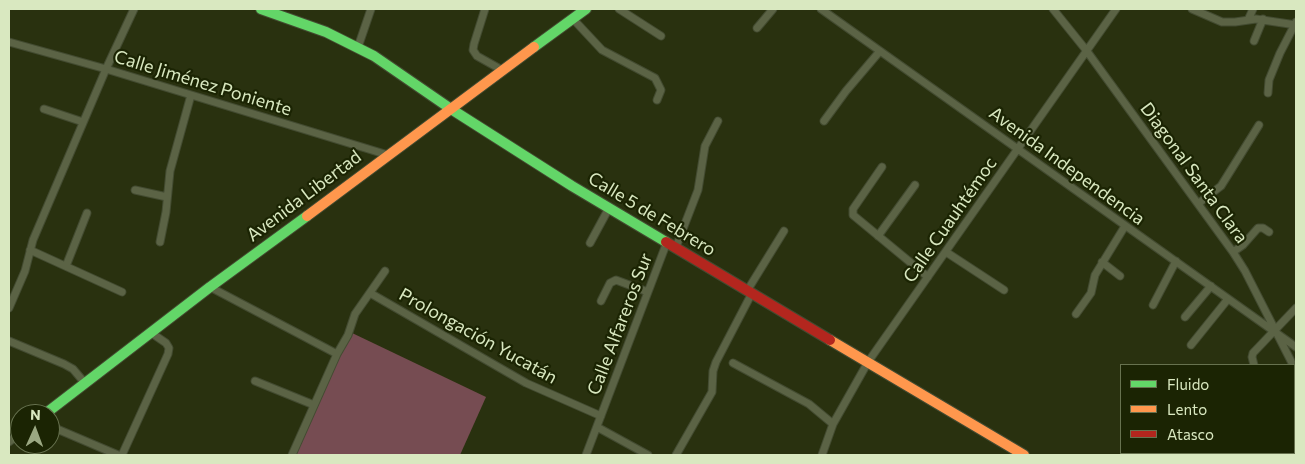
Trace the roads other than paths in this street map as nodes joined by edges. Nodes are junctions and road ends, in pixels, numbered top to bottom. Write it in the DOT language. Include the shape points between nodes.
graph roads {
  1 [pos="134,9"];
  2 [pos="261,9"];
  3 [pos="371,9"];
  4 [pos="485,9"];
  5 [pos="586,9"];
  6 [pos="619,9"];
  7 [pos="773,9"];
  8 [pos="821,9"];
  9 [pos="1053,9"];
  10 [pos="1116,9"];
  11 [pos="1192,9"];
  12 [pos="1254,9"];
  13 [pos="574,19"];
  14 [pos="1248,20"];
  15 [pos="1263,20"];
  16 [pos="1296,24"];
  17 [pos="757,28"];
  18 [pos="661,36"];
  19 [pos="1254,41"];
  20 [pos="9,42"];
  21 [pos="358,47"];
  22 [pos="1086,50"];
  23 [pos="880,51"];
  24 [pos="106,69"];
  25 [pos="502,70"];
  26 [pos="1268,93"];
  27 [pos="191,95"];
  28 [pos="657,100"];
  29 [pos="44,109"];
  30 [pos="451,109"];
  31 [pos="718,121"];
  32 [pos="824,121"];
  33 [pos="83,122"];
  34 [pos="1259,125"];
  35 [pos="1019,148"];
  36 [pos="388,154"];
  37 [pos="882,167"];
  38 [pos="915,185"];
  39 [pos="135,190"];
  40 [pos="168,198"];
  41 [pos="1199,204"];
  42 [pos="609,208"];
  43 [pos="87,213"];
  44 [pos="1125,226"];
  45 [pos="784,231"];
  46 [pos="1269,232"];
  47 [pos="878,236"];
  48 [pos="160,242"];
  49 [pos="590,243"];
  50 [pos="671,244"];
  51 [pos="30,250"];
  52 [pos="946,252"];
  53 [pos="1234,252"];
  54 [pos="1176,261"];
  55 [pos="1102,262"];
  56 [pos="66,266"];
  57 [pos="385,271"];
  58 [pos="928,276"];
  59 [pos="1120,276"];
  60 [pos="1211,286"];
  61 [pos="210,287"];
  62 [pos="1004,290"];
  63 [pos="122,292"];
  64 [pos="648,292"];
  65 [pos="750,292"];
  66 [pos="370,293"];
  67 [pos="1228,299"];
  68 [pos="601,301"];
  69 [pos="1153,305"];
  70 [pos="9,308"];
  71 [pos="1296,308"];
  72 [pos="1076,314"];
  73 [pos="1185,316"];
  74 [pos="1275,331"];
  75 [pos="150,332"];
  76 [pos="9,341"];
  77 [pos="1191,345"];
  78 [pos="1296,347"];
  79 [pos="337,354"];
  80 [pos="868,362"];
  81 [pos="733,363"];
  82 [pos="1254,364"];
  83 [pos="1292,364"];
  84 [pos="255,381"];
  85 [pos="84,382"];
  86 [pos="57,404"];
  87 [pos="314,405"];
  88 [pos="601,416"];
  89 [pos="833,424"];
  90 [pos="597,426"];
  91 [pos="60,430"];
  92 [pos="118,455"];
  93 [pos="122,455"];
  94 [pos="292,455"];
  95 [pos="586,455"];
  96 [pos="648,455"];
  97 [pos="676,455"];
  98 [pos="822,455"];
  99 [pos="1024,455"];
  1 -- 24 [label="street"];
  2 -- 21 [label="street, Calle 5 de Febrero"];
  3 -- 21 [label="street"];
  4 -- 25 [label="street" via="473,50 477,56"];
  5 -- 13 [label="street, Avenida Libertad"];
  6 -- 18 [label="street"];
  7 -- 17 [label="street"];
  8 -- 23 [label="street, Avenida Independencia"];
  9 -- 22 [label="street, Diagonal Santa Clara"];
  10 -- 22 [label="street, Calle Cuauhtémoc"];
  11 -- 14 [label="street" via="1222,22"];
  12 -- 14 [label="street"];
  13 -- 25 [label="street, Avenida Libertad"];
  13 -- 28 [label="street" via="602,50 655,78 661,90"];
  14 -- 15 [label="street"];
  15 -- 16 [label="street"];
  15 -- 19 [label="street"];
  16 -- 26 [label="street" via="1269,80"];
  20 -- 24 [label="street, Calle Jiménez Poniente"];
  21 -- 30 [label="street, Calle 5 de Febrero"];
  22 -- 35 [label="street, Calle Cuauhtémoc"];
  22 -- 41 [label="street, Diagonal Santa Clara"];
  23 -- 32 [label="street"];
  23 -- 35 [label="street, Avenida Independencia"];
  24 -- 27 [label="street, Calle Jiménez Poniente"];
  24 -- 33 [label="street"];
  25 -- 30 [label="street, Avenida Libertad"];
  27 -- 36 [label="street, Calle Jiménez Poniente"];
  27 -- 40 [label="street" via="170,171"];
  29 -- 33 [label="street"];
  30 -- 36 [label="street, Avenida Libertad"];
  30 -- 42 [label="street, Calle 5 de Febrero"];
  31 -- 50 [label="street, Calle Alfareros Sur" via="704,146 698,190"];
  33 -- 51 [label="street"];
  34 -- 41 [label="street" via="1221,186"];
  35 -- 44 [label="street, Avenida Independencia"];
  35 -- 52 [label="street, Calle Cuauhtémoc"];
  36 -- 61 [label="street, Avenida Libertad"];
  37 -- 47 [label="street" via="852,211 855,218"];
  38 -- 47 [label="street"];
  39 -- 40 [label="street"];
  40 -- 48 [label="street"];
  41 -- 53 [label="street, Diagonal Santa Clara"];
  42 -- 49 [label="street"];
  42 -- 50 [label="street, Calle 5 de Febrero"];
  43 -- 56 [label="street"];
  44 -- 54 [label="street, Avenida Independencia"];
  44 -- 55 [label="street"];
  45 -- 65 [label="street"];
  46 -- 53 [label="street" via="1258,228"];
  47 -- 58 [label="street"];
  50 -- 64 [label="street, Calle Alfareros Sur"];
  50 -- 65 [label="street, Calle 5 de Febrero"];
  51 -- 56 [label="street"];
  51 -- 70 [label="street"];
  52 -- 58 [label="street, Calle Cuauhtémoc"];
  52 -- 62 [label="street"];
  53 -- 74 [label="street, Diagonal Santa Clara"];
  54 -- 60 [label="street, Avenida Independencia"];
  54 -- 69 [label="street"];
  55 -- 59 [label="street"];
  55 -- 72 [label="street" via="1090,293"];
  56 -- 63 [label="street"];
  57 -- 66 [label="street"];
  58 -- 80 [label="street, Calle Cuauhtémoc"];
  60 -- 67 [label="street, Avenida Independencia"];
  60 -- 73 [label="street"];
  61 -- 75 [label="street, Avenida Libertad"];
  61 -- 79 [label="street"];
  64 -- 68 [label="street" via="616,280 610,283"];
  64 -- 88 [label="street, Calle Alfareros Sur"];
  65 -- 80 [label="street, Calle 5 de Febrero"];
  65 -- 97 [label="street" via="716,362 712,392"];
  66 -- 79 [label="street" via="355,314"];
  66 -- 88 [label="street, Prolongación Yucatán" via="526,383"];
  67 -- 74 [label="street, Avenida Independencia"];
  67 -- 77 [label="street"];
  71 -- 74 [label="street"];
  74 -- 78 [label="street, Avenida Independencia"];
  74 -- 82 [label="street" via="1253,353"];
  74 -- 83 [label="street, Diagonal Santa Clara"];
  75 -- 85 [label="street, Avenida Libertad"];
  75 -- 93 [label="street" via="166,343 168,354"];
  76 -- 85 [label="street" via="64,364"];
  79 -- 87 [label="street"];
  80 -- 89 [label="street, Calle Cuauhtémoc"];
  80 -- 99 [label="street, Calle 5 de Febrero"];
  81 -- 89 [label="street" via="809,404"];
  84 -- 87 [label="street"];
  85 -- 86 [label="street, Avenida Libertad"];
  87 -- 94 [label="street"];
  88 -- 90 [label="street, Calle Alfareros Sur"];
  89 -- 98 [label="street, Calle Cuauhtémoc"];
  90 -- 95 [label="street, Calle Alfareros Sur"];
  90 -- 96 [label="street"];
  91 -- 92 [label="street"];
}
